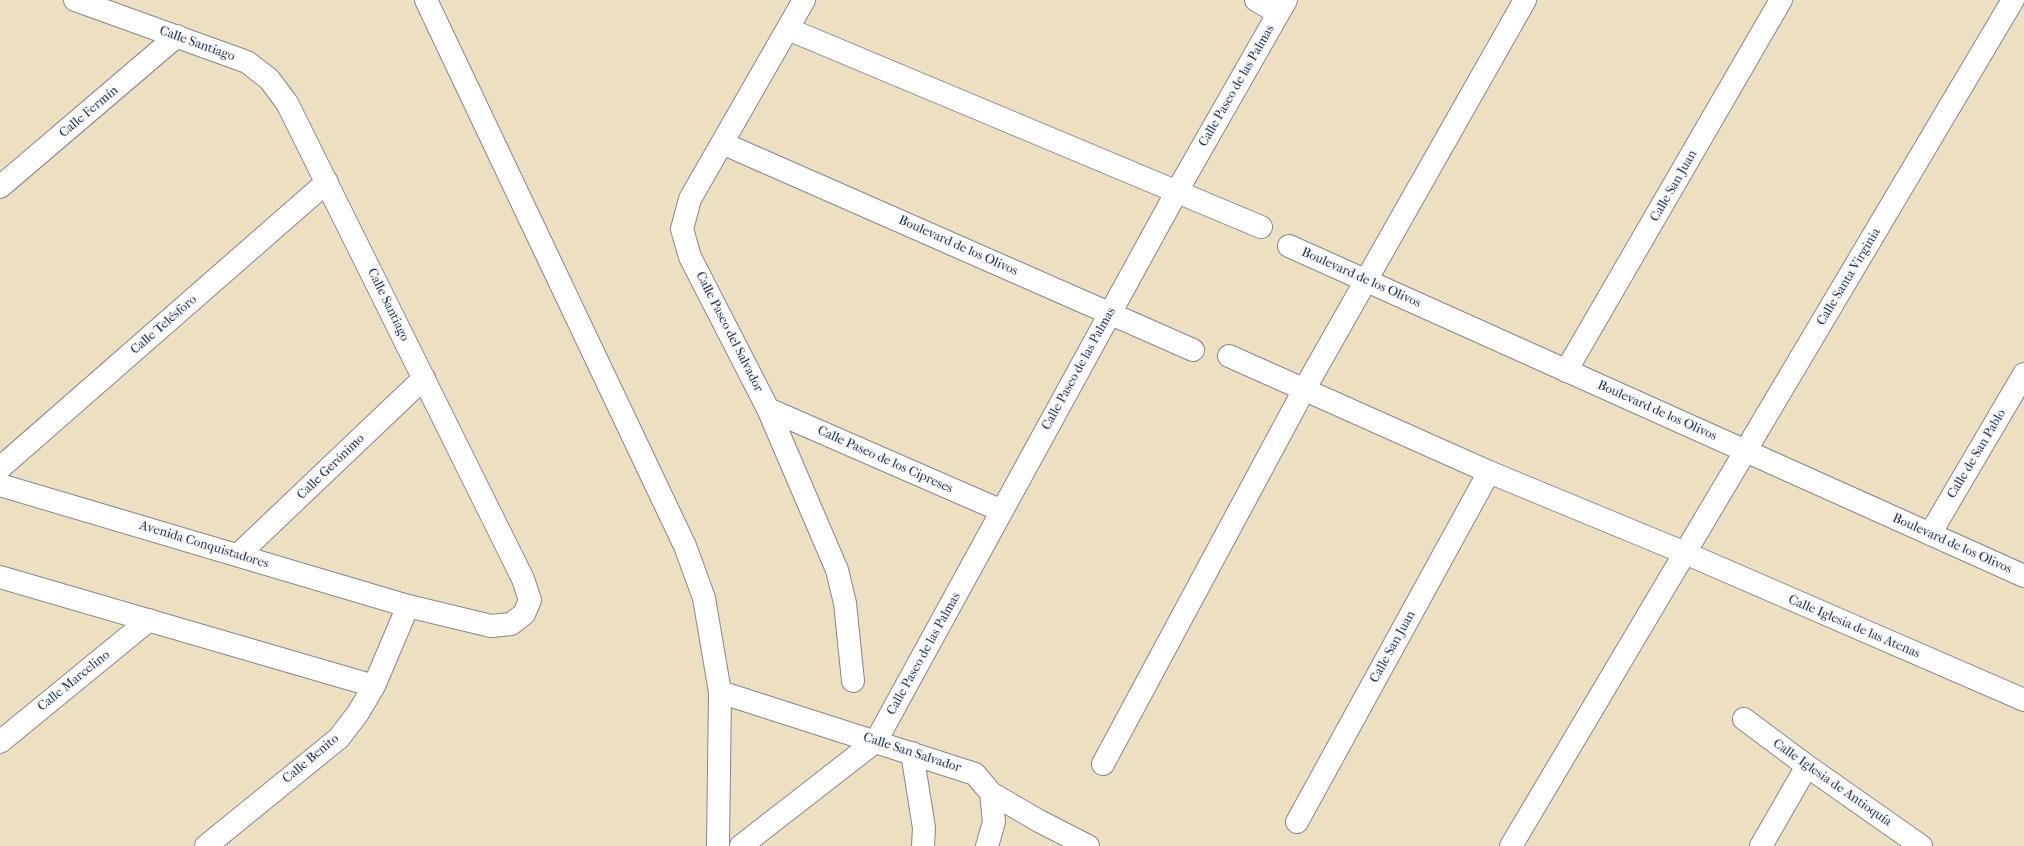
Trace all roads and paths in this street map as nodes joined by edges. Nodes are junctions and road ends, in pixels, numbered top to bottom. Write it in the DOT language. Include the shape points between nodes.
graph roads {
  1 [pos="75,0"];
  2 [pos="426,0"];
  3 [pos="804,0"];
  4 [pos="1256,0"];
  5 [pos="1525,0"];
  6 [pos="1781,0"];
  7 [pos="2013,0"];
  8 [pos="1282,7"];
  9 [pos="788,29"];
  10 [pos="177,36"];
  11 [pos="722,143"];
  12 [pos="327,182"];
  13 [pos="0,187"];
  14 [pos="1176,193"];
  15 [pos="1261,227"];
  16 [pos="1289,246"];
  17 [pos="1368,281"];
  18 [pos="1110,313"];
  19 [pos="1193,350"];
  20 [pos="1228,356"];
  21 [pos="1566,371"];
  22 [pos="2024,374"];
  23 [pos="424,378"];
  24 [pos="1305,388"];
  25 [pos="768,409"];
  26 [pos="1746,451"];
  27 [pos="0,468"];
  28 [pos="1489,472"];
  29 [pos="0,485"];
  30 [pos="1002,511"];
  31 [pos="1930,534"];
  32 [pos="1685,554"];
  33 [pos="238,555"];
  34 [pos="2024,576"];
  35 [pos="0,577"];
  36 [pos="408,606"];
  37 [pos="149,620"];
  38 [pos="853,681"];
  39 [pos="374,686"];
  40 [pos="720,692"];
  41 [pos="2024,700"];
  42 [pos="1744,719"];
  43 [pos="876,741"];
  44 [pos="0,742"];
  45 [pos="912,753"];
  46 [pos="1103,764"];
  47 [pos="1807,766"];
  48 [pos="991,793"];
  49 [pos="1298,822"];
  50 [pos="206,846"];
  51 [pos="718,846"];
  52 [pos="740,846"];
  53 [pos="923,846"];
  54 [pos="987,846"];
  55 [pos="1088,846"];
  56 [pos="1511,846"];
  57 [pos="1761,846"];
  58 [pos="1921,846"];
  1 -- 10 [label="street, Calle Santiago"];
  2 -- 40 [label="street" via="685,546 704,598"];
  3 -- 9 [label="street, Calle Paseo del Salvador"];
  4 -- 8 [label="street"];
  5 -- 17 [label="street"];
  6 -- 21 [label="street, Calle San Juan"];
  7 -- 26 [label="street, Calle Santa Virginia"];
  8 -- 14 [label="street, Calle Paseo de las Palmas"];
  9 -- 11 [label="street, Calle Paseo del Salvador"];
  9 -- 14 [label="street"];
  10 -- 12 [label="street, Calle Santiago" via="247,62 270,80 287,103"];
  10 -- 13 [label="street, Calle Fermín"];
  11 -- 18 [label="street, Boulevard de los Olivos"];
  11 -- 25 [label="street, Calle Paseo del Salvador" via="690,199 682,229 690,257"];
  12 -- 23 [label="street, Calle Santiago"];
  12 -- 27 [label="street, Calle Telésforo"];
  14 -- 15 [label="street"];
  14 -- 18 [label="street, Calle Paseo de las Palmas"];
  16 -- 17 [label="street, Boulevard de los Olivos"];
  17 -- 21 [label="street, Boulevard de los Olivos"];
  17 -- 24 [label="street"];
  18 -- 19 [label="street, Boulevard de los Olivos"];
  18 -- 30 [label="street, Calle Paseo de las Palmas"];
  20 -- 24 [label="street"];
  21 -- 26 [label="street, Boulevard de los Olivos"];
  22 -- 31 [label="street, Calle de San Pablo"];
  23 -- 33 [label="street, Calle Gerónimo"];
  23 -- 36 [label="street, Calle Santiago" via="523,579 530,600 524,614 511,624 491,626"];
  24 -- 28 [label="street"];
  24 -- 46 [label="street"];
  25 -- 30 [label="street, Calle Paseo de los Cipreses"];
  25 -- 38 [label="street, Calle Paseo del Salvador" via="837,570 846,603"];
  26 -- 31 [label="street, Boulevard de los Olivos"];
  26 -- 32 [label="street, Calle Santa Virginia"];
  28 -- 32 [label="street"];
  28 -- 49 [label="street, Calle San Juan"];
  29 -- 33 [label="street, Avenida Conquistadores"];
  30 -- 43 [label="street, Calle Paseo de las Palmas"];
  31 -- 34 [label="street, Boulevard de los Olivos"];
  32 -- 41 [label="street, Calle Iglesia de las Atenas"];
  32 -- 56 [label="street, Calle Santa Virginia"];
  33 -- 36 [label="street, Avenida Conquistadores"];
  35 -- 37 [label="street"];
  36 -- 39 [label="street, Calle Benito"];
  37 -- 39 [label="street"];
  37 -- 44 [label="street, Calle Marcelino"];
  39 -- 50 [label="street, Calle Benito" via="339,738"];
  40 -- 43 [label="street, Calle San Salvador"];
  40 -- 51 [label="street"];
  42 -- 47 [label="street, Calle Iglesia de Antioquía"];
  43 -- 45 [label="street, Calle San Salvador"];
  43 -- 52 [label="street"];
  45 -- 48 [label="street, Calle San Salvador" via="975,774"];
  45 -- 53 [label="street" via="924,828"];
  47 -- 57 [label="street"];
  47 -- 58 [label="street, Calle Iglesia de Antioquía"];
  48 -- 54 [label="street" via="994,822"];
  48 -- 55 [label="street, Calle San Salvador"];
}
